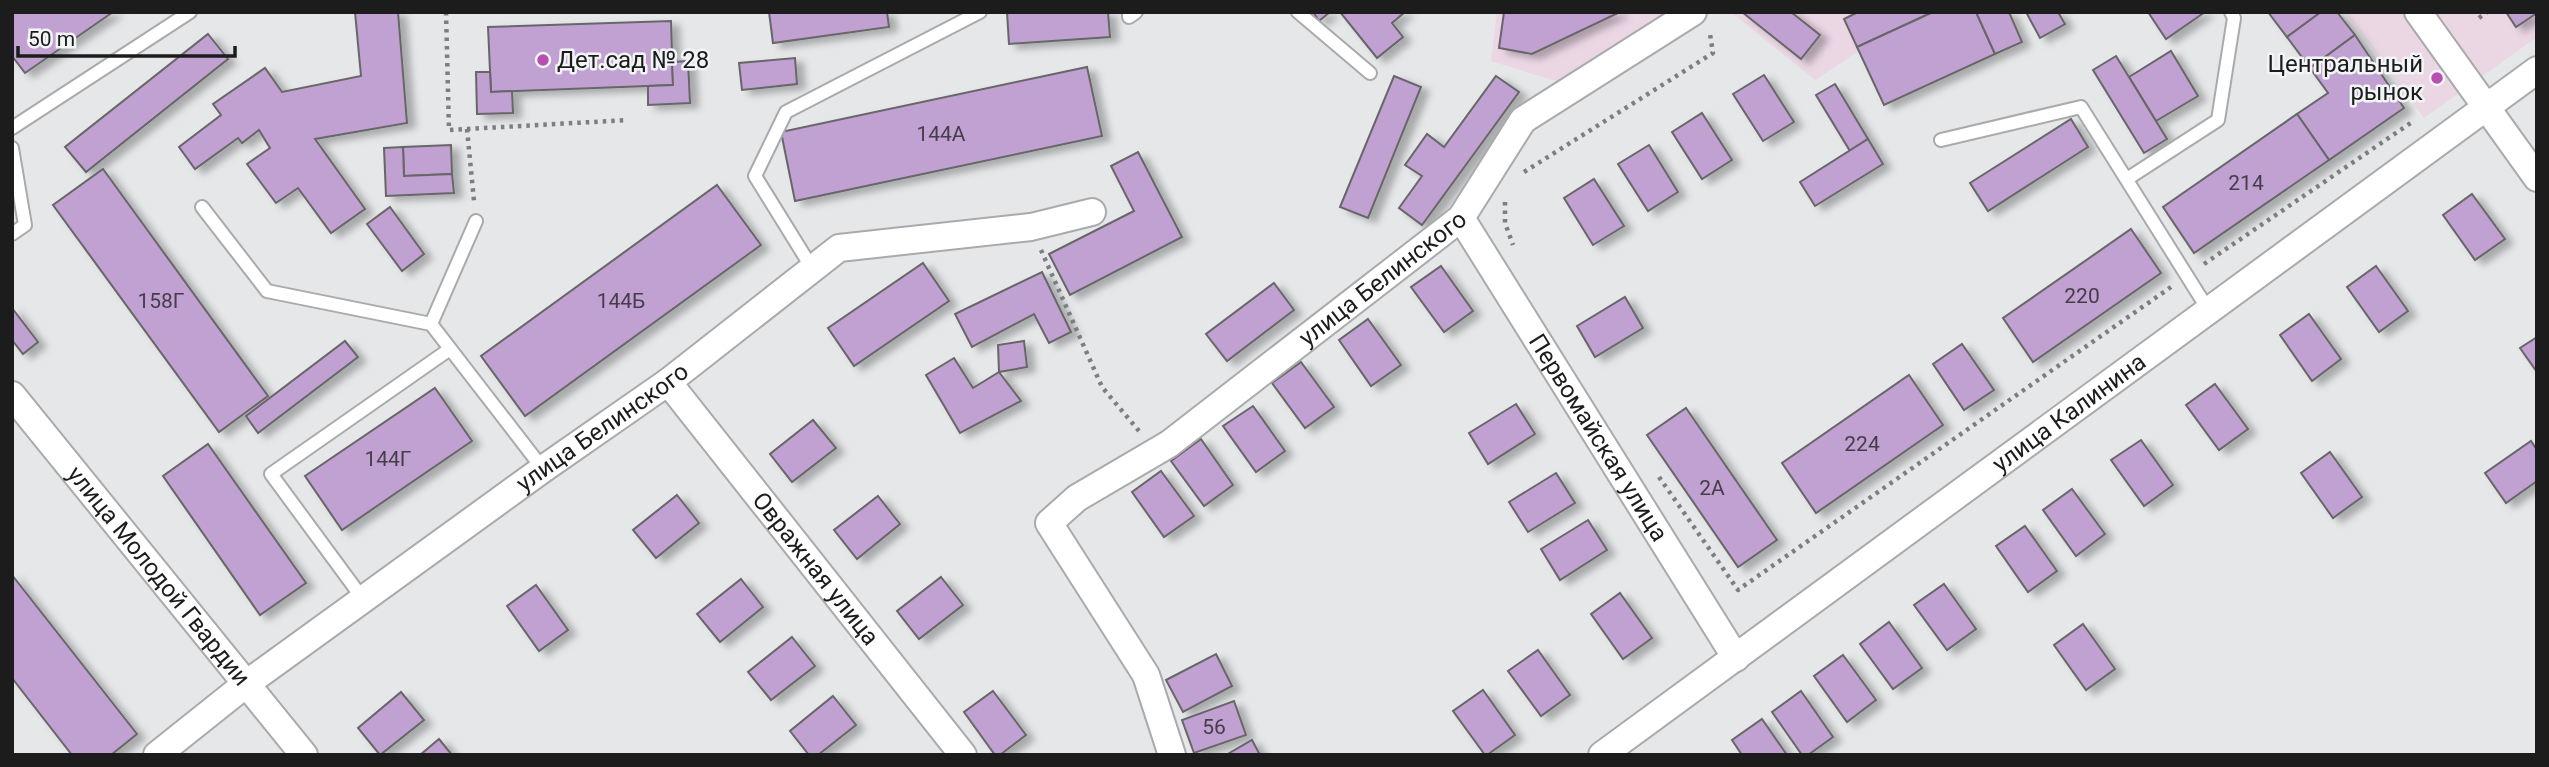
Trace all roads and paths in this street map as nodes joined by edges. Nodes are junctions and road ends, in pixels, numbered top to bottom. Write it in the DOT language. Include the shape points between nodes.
graph roads {
  1 [pos="190,12"];
  2 [pos="446,12"];
  3 [pos="980,12"];
  4 [pos="1129,12"];
  5 [pos="1136,12"];
  6 [pos="1298,12"];
  7 [pos="2231,12"];
  8 [pos="2418,12"];
  9 [pos="2487,12"];
  10 [pos="2479,18"];
  11 [pos="1701,19"];
  12 [pos="2537,70"];
  13 [pos="1370,73"];
  14 [pos="2487,107"];
  15 [pos="628,120"];
  16 [pos="2412,122"];
  17 [pos="12,128"];
  18 [pos="467,129"];
  19 [pos="1941,140"];
  20 [pos="12,148"];
  21 [pos="1518,176"];
  22 [pos="2537,178"];
  23 [pos="2127,179"];
  24 [pos="1505,198"];
  25 [pos="202,207"];
  26 [pos="1092,212"];
  27 [pos="1461,218"];
  28 [pos="476,221"];
  29 [pos="1031,227"];
  30 [pos="12,234"];
  31 [pos="1516,254"];
  32 [pos="812,268"];
  33 [pos="2188,276"];
  34 [pos="2209,311"];
  35 [pos="431,324"];
  36 [pos="450,349"];
  37 [pos="668,382"];
  38 [pos="12,396"];
  39 [pos="1169,444"];
  40 [pos="543,469"];
  41 [pos="1658,476"];
  42 [pos="363,599"];
  43 [pos="1736,658"];
  44 [pos="246,684"];
  45 [pos="157,755"];
  46 [pos="304,755"];
  47 [pos="963,755"];
  48 [pos="1172,755"];
  49 [pos="1602,755"];
  1 -- 17 [label="lane"];
  2 -- 18 [label="path" via="449,130"];
  3 -- 32 [label="lane" via="786,112 755,177"];
  4 -- 5 [label="lane" via="1129,17"];
  6 -- 13 [label="lane"];
  7 -- 23 [label="lane" via="2234,18 2218,120"];
  8 -- 14 [label="street"];
  9 -- 10 [label="path"];
  11 -- 21 [label="path" via="1713,53"];
  11 -- 27 [label="street, улица Белинского" via="1523,120"];
  12 -- 14 [label="street, улица Калинина"];
  14 -- 22 [label="street"];
  14 -- 34 [label="street, улица Калинина"];
  15 -- 18 [label="path"];
  16 -- 33 [label="path"];
  18 -- 28 [label="path"];
  19 -- 23 [label="lane" via="2081,107"];
  20 -- 30 [label="lane" via="25,225"];
  23 -- 33 [label="lane"];
  24 -- 31 [label="path" via="1505,223"];
  25 -- 35 [label="lane" via="267,290"];
  26 -- 29 [label="street, улица Белинского"];
  27 -- 39 [label="street, улица Белинского"];
  27 -- 43 [label="street, Первомайская улица"];
  28 -- 35 [label="lane"];
  29 -- 32 [label="street, улица Белинского" via="839,248"];
  29 -- 39 [label="path" via="1102,387 1137,430"];
  32 -- 37 [label="street, улица Белинского"];
  33 -- 34 [label="lane"];
  33 -- 41 [label="path" via="1738,590"];
  34 -- 43 [label="street, улица Калинина"];
  35 -- 36 [label="lane"];
  36 -- 40 [label="lane"];
  36 -- 42 [label="lane" via="271,474"];
  37 -- 40 [label="street, улица Белинского"];
  37 -- 47 [label="street, Овражная улица"];
  38 -- 44 [label="street, улица Молодой Гвардии"];
  39 -- 48 [label="street, улица Белинского" via="1077,498 1049,523 1146,675"];
  40 -- 42 [label="street, улица Белинского"];
  42 -- 44 [label="street, улица Белинского"];
  43 -- 49 [label="street, улица Калинина"];
  44 -- 45 [label="street, улица Белинского"];
  44 -- 46 [label="street, улица Молодой Гвардии"];
}
